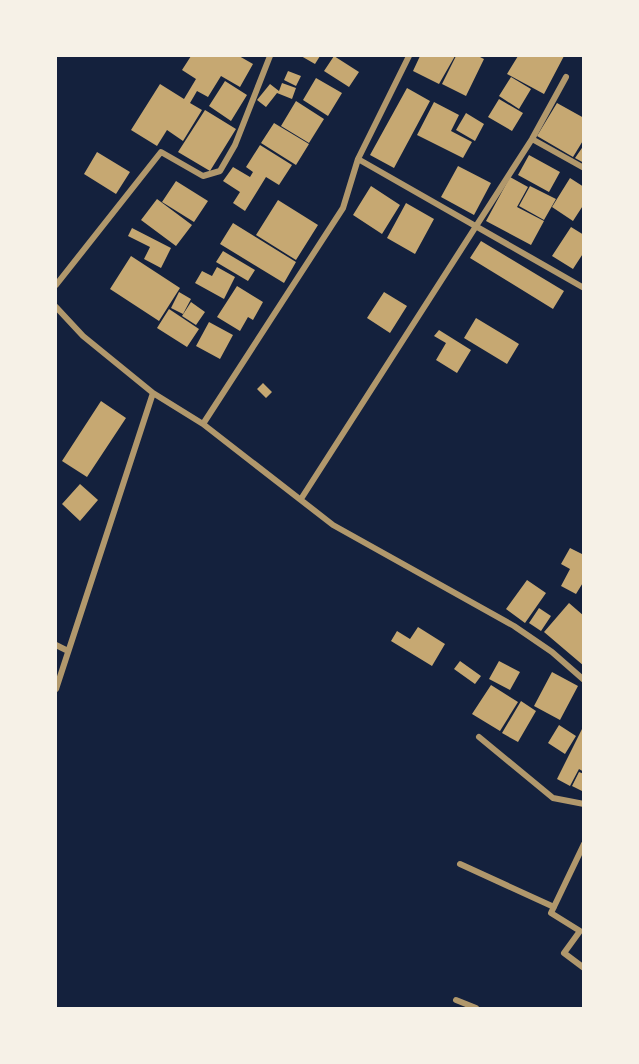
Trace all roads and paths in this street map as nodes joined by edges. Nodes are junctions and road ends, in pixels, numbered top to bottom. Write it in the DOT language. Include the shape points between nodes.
graph roads {
  1 [pos="270,56"];
  2 [pos="409,56"];
  3 [pos="566,77"];
  4 [pos="532,138"];
  5 [pos="358,159"];
  6 [pos="584,168"];
  7 [pos="477,225"];
  8 [pos="56,285"];
  9 [pos="584,288"];
  10 [pos="56,307"];
  11 [pos="153,393"];
  12 [pos="203,424"];
  13 [pos="300,499"];
  14 [pos="56,645"];
  15 [pos="68,651"];
  16 [pos="584,680"];
  17 [pos="56,689"];
  18 [pos="478,737"];
  19 [pos="584,804"];
  20 [pos="584,844"];
  21 [pos="460,864"];
  22 [pos="554,907"];
  23 [pos="584,968"];
  24 [pos="456,1000"];
  25 [pos="476,1008"];
  1 -- 8 [label="street" via="235,145 220,171 203,176 161,152"];
  2 -- 5 [label="street"];
  3 -- 4 [label="street"];
  4 -- 6 [label="street"];
  4 -- 7 [label="street"];
  5 -- 7 [label="street"];
  5 -- 12 [label="street" via="343,208"];
  7 -- 9 [label="street"];
  7 -- 13 [label="street"];
  10 -- 11 [label="street" via="84,336"];
  11 -- 12 [label="street"];
  11 -- 15 [label="street"];
  12 -- 13 [label="street"];
  13 -- 16 [label="street" via="333,525 514,626"];
  14 -- 15 [label="street"];
  15 -- 17 [label="street"];
  18 -- 19 [label="street" via="553,798"];
  20 -- 22 [label="street"];
  21 -- 22 [label="street"];
  22 -- 23 [label="street" via="551,913 580,932 564,953"];
  24 -- 25 [label="street"];
}
